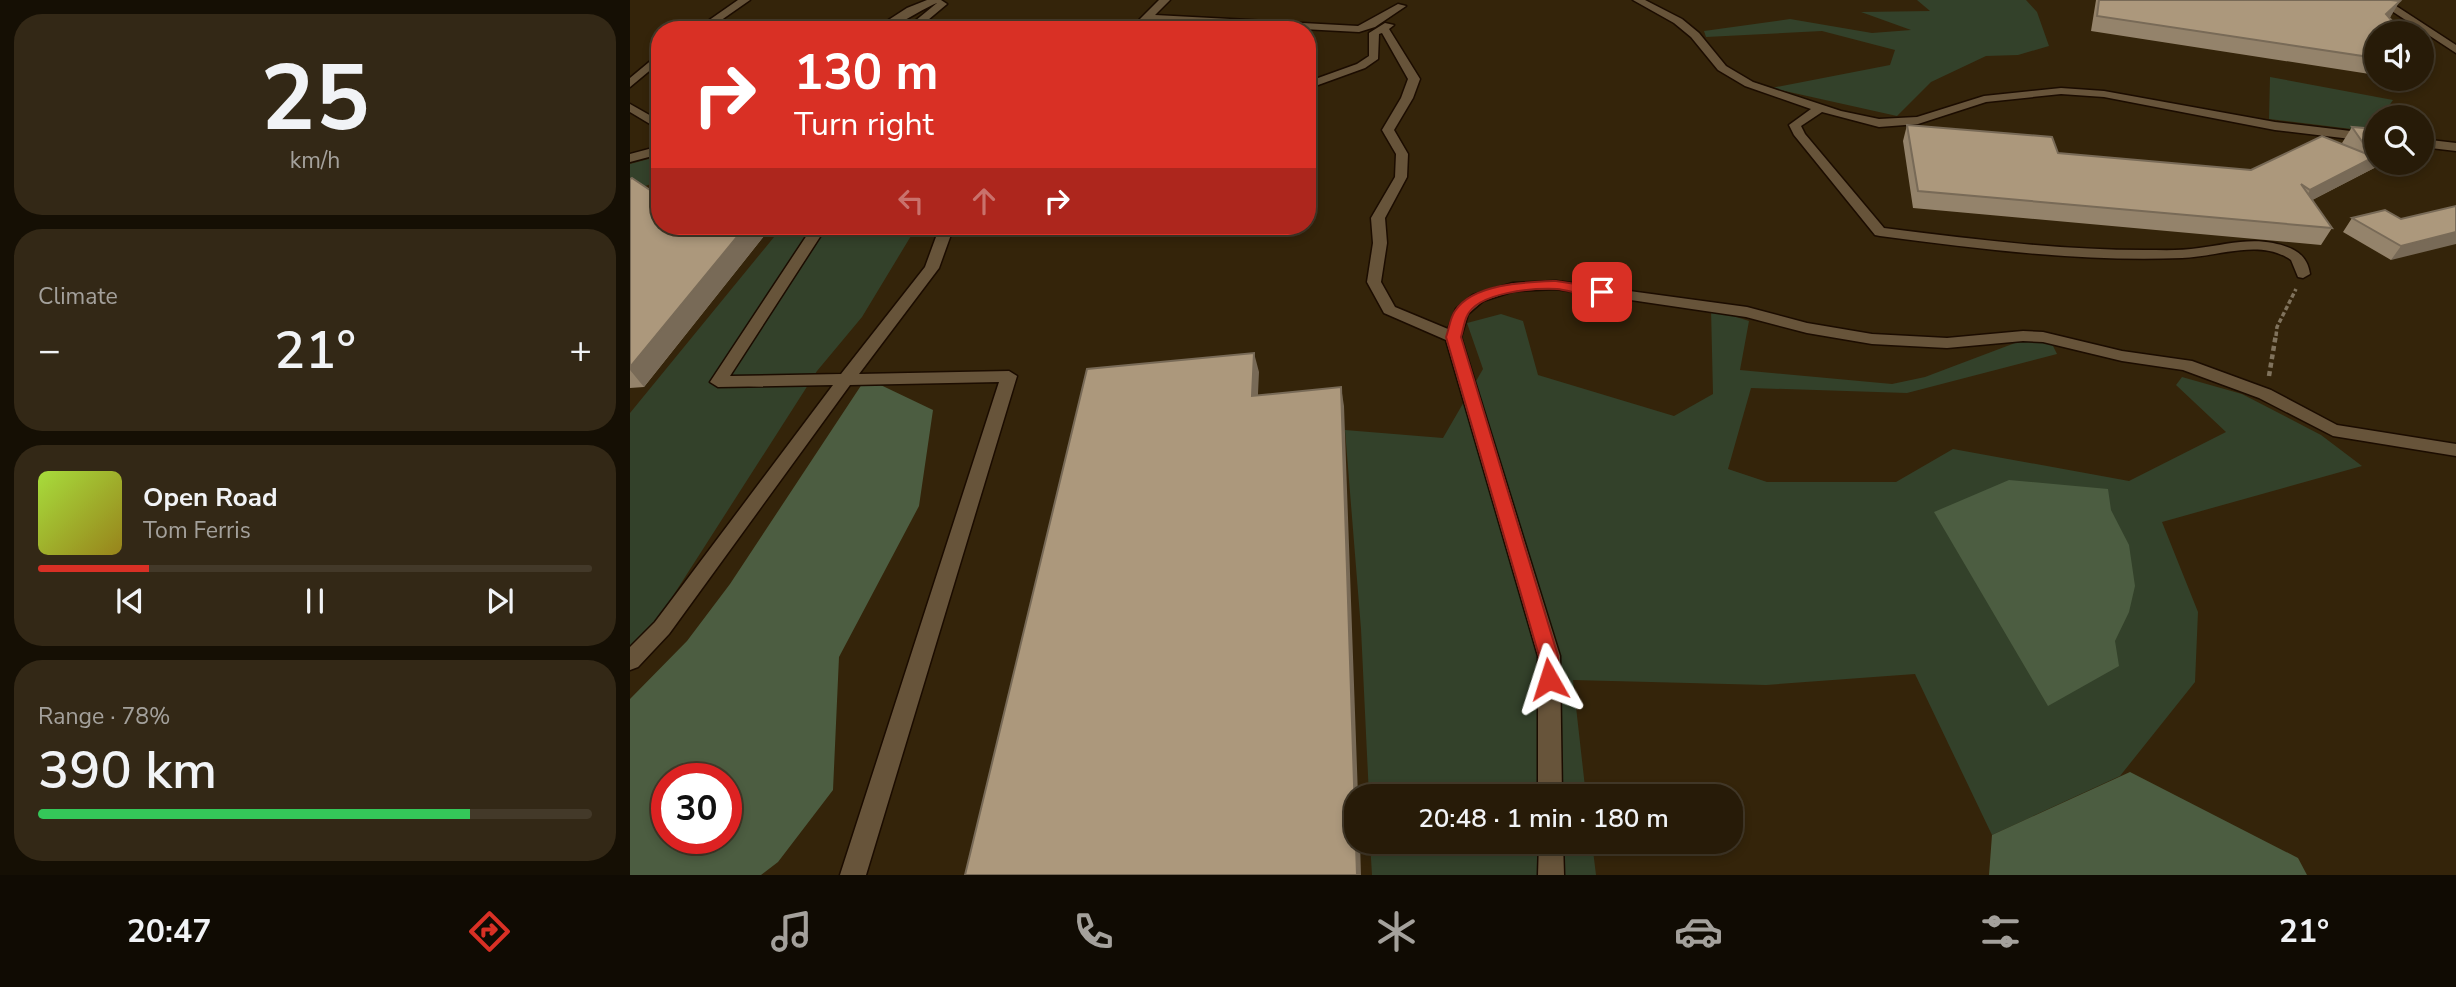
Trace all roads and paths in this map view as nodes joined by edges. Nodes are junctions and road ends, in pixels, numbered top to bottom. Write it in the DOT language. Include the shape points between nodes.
graph roads {
  1 [pos="745,0"];
  2 [pos="936,0"];
  3 [pos="947,0"];
  4 [pos="1165,0"];
  5 [pos="1638,0"];
  6 [pos="2380,0"];
  7 [pos="1400,3"];
  8 [pos="1146,18"];
  9 [pos="714,21"];
  10 [pos="893,21"];
  11 [pos="920,21"];
  12 [pos="1143,21"];
  13 [pos="1204,21"];
  14 [pos="1316,27"];
  15 [pos="1385,30"];
  16 [pos="2456,50"];
  17 [pos="651,64"];
  18 [pos="1316,83"];
  19 [pos="630,84"];
  20 [pos="630,107"];
  21 [pos="1819,109"];
  22 [pos="651,120"];
  23 [pos="2364,137"];
  24 [pos="2434,144"];
  25 [pos="2456,147"];
  26 [pos="651,152"];
  27 [pos="630,158"];
  28 [pos="814,235"];
  29 [pos="944,235"];
  30 [pos="2303,274"];
  31 [pos="1454,337"];
  32 [pos="846,379"];
  33 [pos="2265,394"];
  34 [pos="2456,450"];
  35 [pos="630,661"];
  36 [pos="1550,784"];
  37 [pos="1551,854"];
  38 [pos="853,875"];
  39 [pos="1551,875"];
  1 -- 9 [label="street"];
  2 -- 10 [label="street"];
  3 -- 11 [label="street"];
  4 -- 8 [label="street"];
  5 -- 21 [label="street" via="1687,28 1722,68 1749,84"];
  6 -- 16 [label="street"];
  7 -- 14 [label="street" via="1359,29"];
  7 -- 15 [label="street" via="1401,12"];
  8 -- 12 [label="street"];
  8 -- 13 [label="street"];
  15 -- 18 [label="street" via="1374,33 1374,57"];
  15 -- 31 [label="street" via="1414,79 1388,130 1402,154 1401,177 1378,218 1380,243 1374,282 1389,310"];
  17 -- 19 [label="street"];
  20 -- 22 [label="street"];
  21 -- 23 [label="street" via="1880,123 1918,120 1984,99 2071,92"];
  21 -- 30 [label="street" via="1795,125 1880,232 2088,255 2203,254 2252,246 2295,256"];
  24 -- 25 [label="street"];
  26 -- 27 [label="street"];
  28 -- 32 [label="street" via="718,382"];
  29 -- 32 [label="street" via="932,268"];
  30 -- 33 [label="path" via="2277,327"];
  31 -- 33 [label="street" via="1461,312 1478,298 1513,287 1556,285 1747,312 1872,339 1947,343 2043,337 2186,365"];
  31 -- 36 [label="street" via="1549,656"];
  32 -- 35 [label="street" via="662,628"];
  32 -- 38 [label="street" via="1010,376"];
  33 -- 34 [label="street" via="2333,430"];
  37 -- 39 [label="street"];
}
